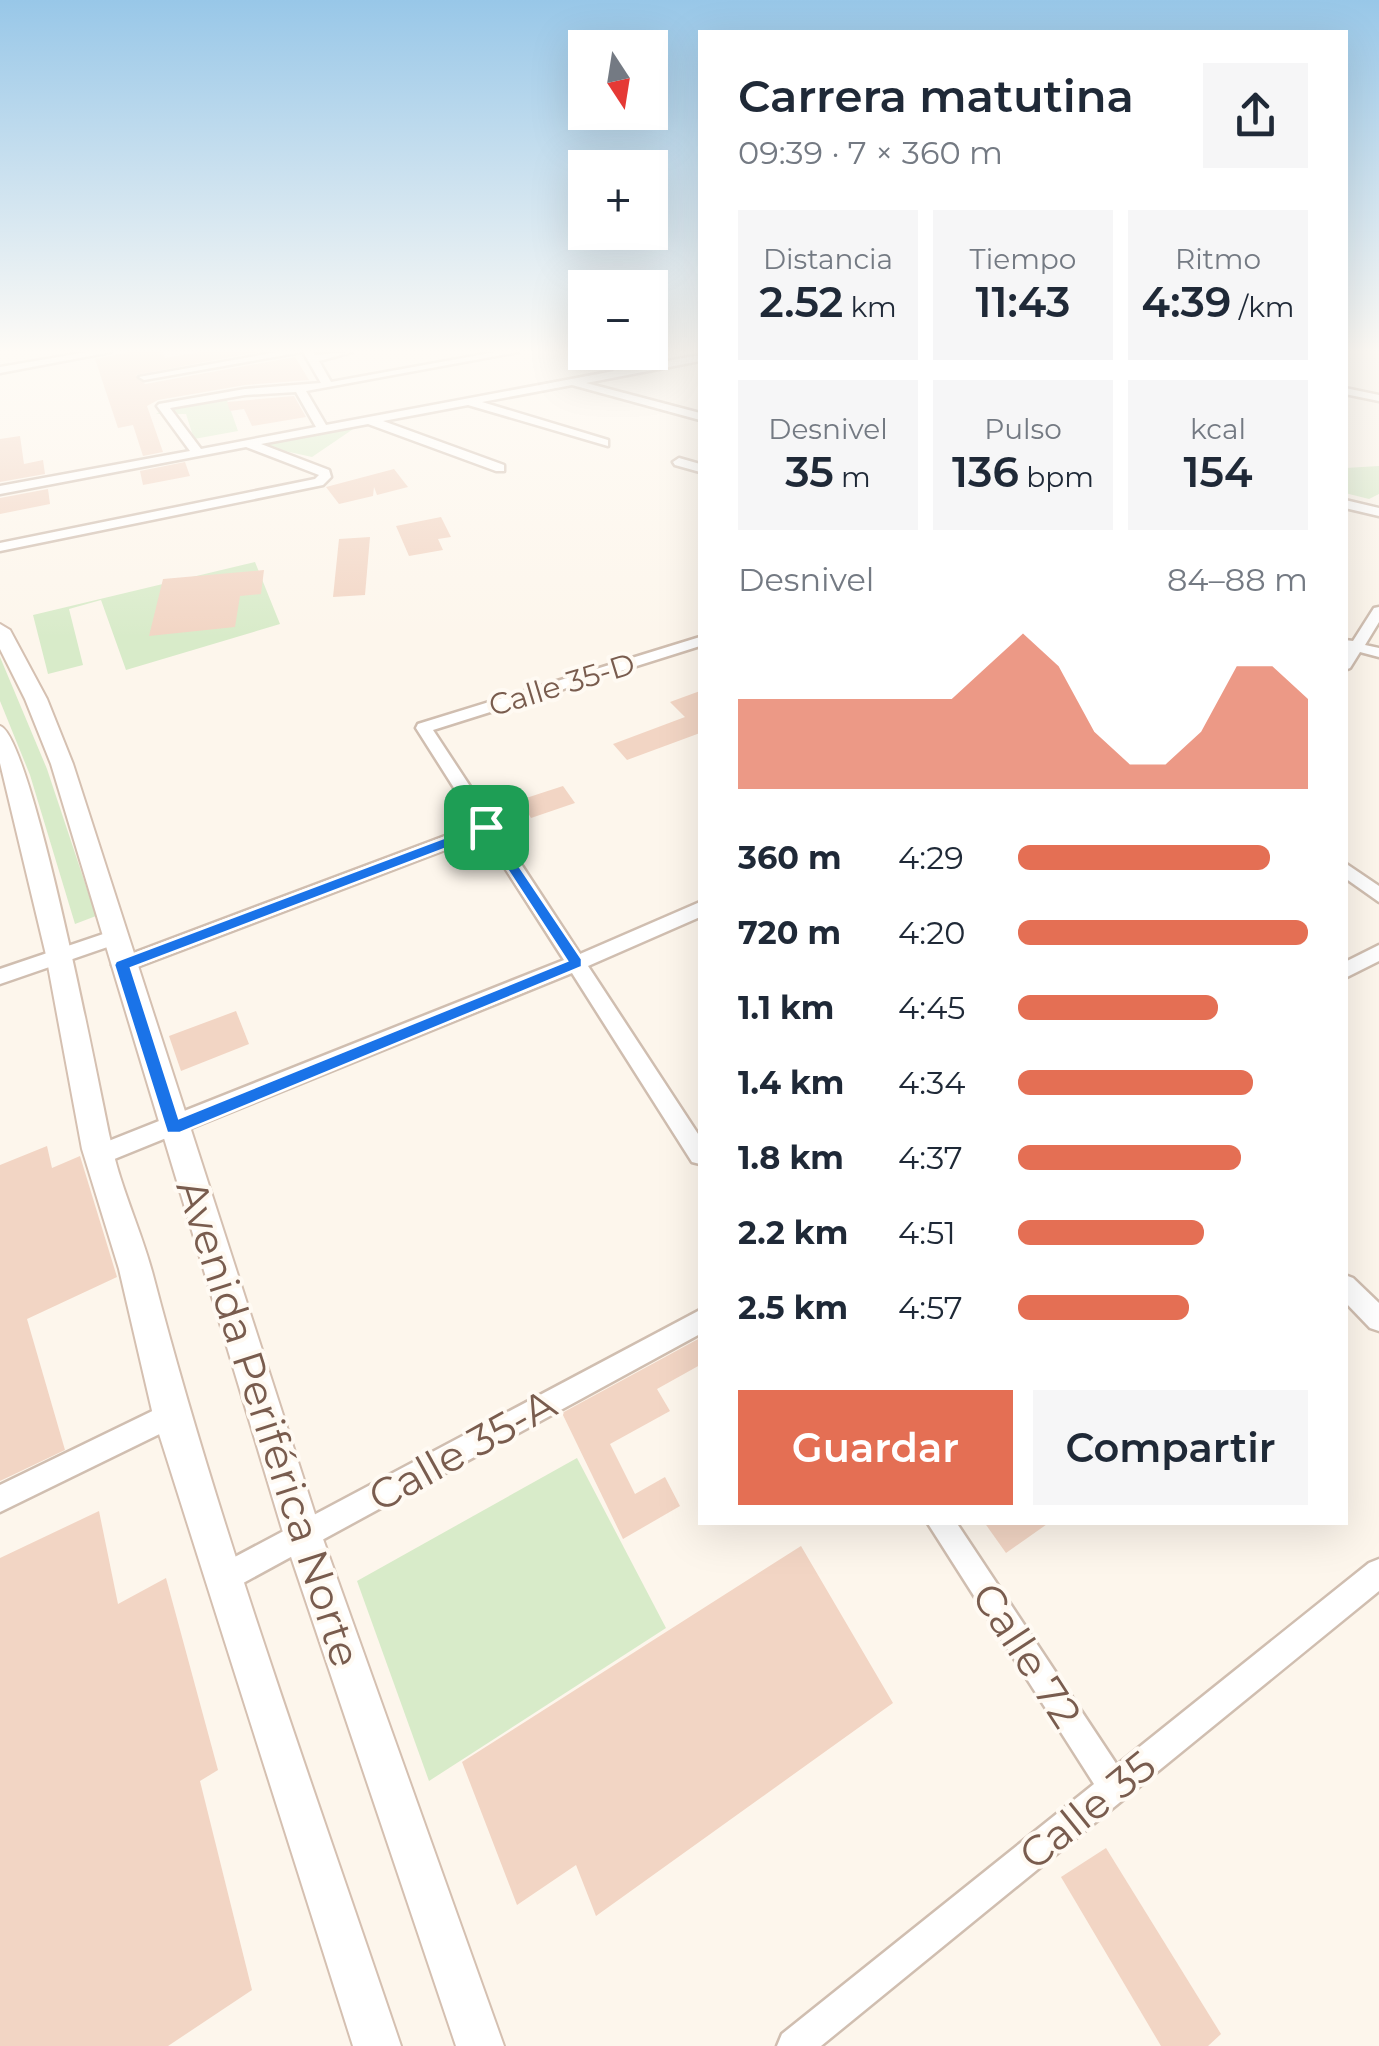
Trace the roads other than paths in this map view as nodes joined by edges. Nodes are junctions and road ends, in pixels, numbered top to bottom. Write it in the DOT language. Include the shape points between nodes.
graph roads {
  1 [pos="195,447"];
  2 [pos="222,447"];
  3 [pos="258,447"];
  4 [pos="444,447"];
  5 [pos="198,452"];
  6 [pos="678,462"];
  7 [pos="698,467"];
  8 [pos="500,468"];
  9 [pos="0,490"];
  10 [pos="1348,505"];
  11 [pos="1379,512"];
  12 [pos="0,546"];
  13 [pos="1379,612"];
  14 [pos="0,630"];
  15 [pos="698,643"];
  16 [pos="1350,645"];
  17 [pos="1379,653"];
  18 [pos="0,733"];
  19 [pos="486,827"];
  20 [pos="1348,871"];
  21 [pos="1379,895"];
  22 [pos="698,911"];
  23 [pos="118,951"];
  24 [pos="1379,952"];
  25 [pos="59,956"];
  26 [pos="577,963"];
  27 [pos="1348,969"];
  28 [pos="0,976"];
  29 [pos="174,1128"];
  30 [pos="698,1152"];
  31 [pos="99,1155"];
  32 [pos="1348,1289"];
  33 [pos="1379,1320"];
  34 [pos="698,1322"];
  35 [pos="172,1415"];
  36 [pos="0,1499"];
  37 [pos="942,1525"];
  38 [pos="304,1539"];
  39 [pos="1379,1573"];
  40 [pos="224,1578"];
  41 [pos="1114,1788"];
  42 [pos="377,2046"];
  43 [pos="480,2046"];
  44 [pos="794,2046"];
  1 -- 5 [label="street"];
  2 -- 5 [label="street"];
  3 -- 12 [label="street" via="325,478"];
  4 -- 8 [label="street"];
  5 -- 9 [label="street"];
  6 -- 7 [label="street"];
  10 -- 11 [label="street"];
  13 -- 16 [label="street"];
  14 -- 23 [label="main road, Avenida Periférica Norte" via="62,764"];
  15 -- 19 [label="street, Calle 35-D" via="424,728"];
  16 -- 17 [label="street"];
  18 -- 25 [label="main road" via="18,779"];
  19 -- 23 [label="street"];
  19 -- 26 [label="street"];
  20 -- 21 [label="street"];
  22 -- 26 [label="street"];
  23 -- 25 [label="street"];
  23 -- 29 [label="main road, Avenida Periférica Norte"];
  24 -- 27 [label="street"];
  25 -- 28 [label="street"];
  25 -- 31 [label="main road"];
  26 -- 29 [label="street"];
  26 -- 30 [label="street"];
  29 -- 31 [label="street"];
  29 -- 38 [label="main road, Avenida Periférica Norte"];
  31 -- 35 [label="main road"];
  32 -- 33 [label="street"];
  34 -- 38 [label="street, Calle 35-A"];
  35 -- 36 [label="street"];
  35 -- 40 [label="main road"];
  37 -- 41 [label="street, Calle 72"];
  38 -- 40 [label="street, Calle 35-A"];
  38 -- 43 [label="main road, Avenida Periférica Norte"];
  39 -- 41 [label="street, Calle 35"];
  40 -- 42 [label="main road"];
  41 -- 44 [label="street, Calle 35"];
}
